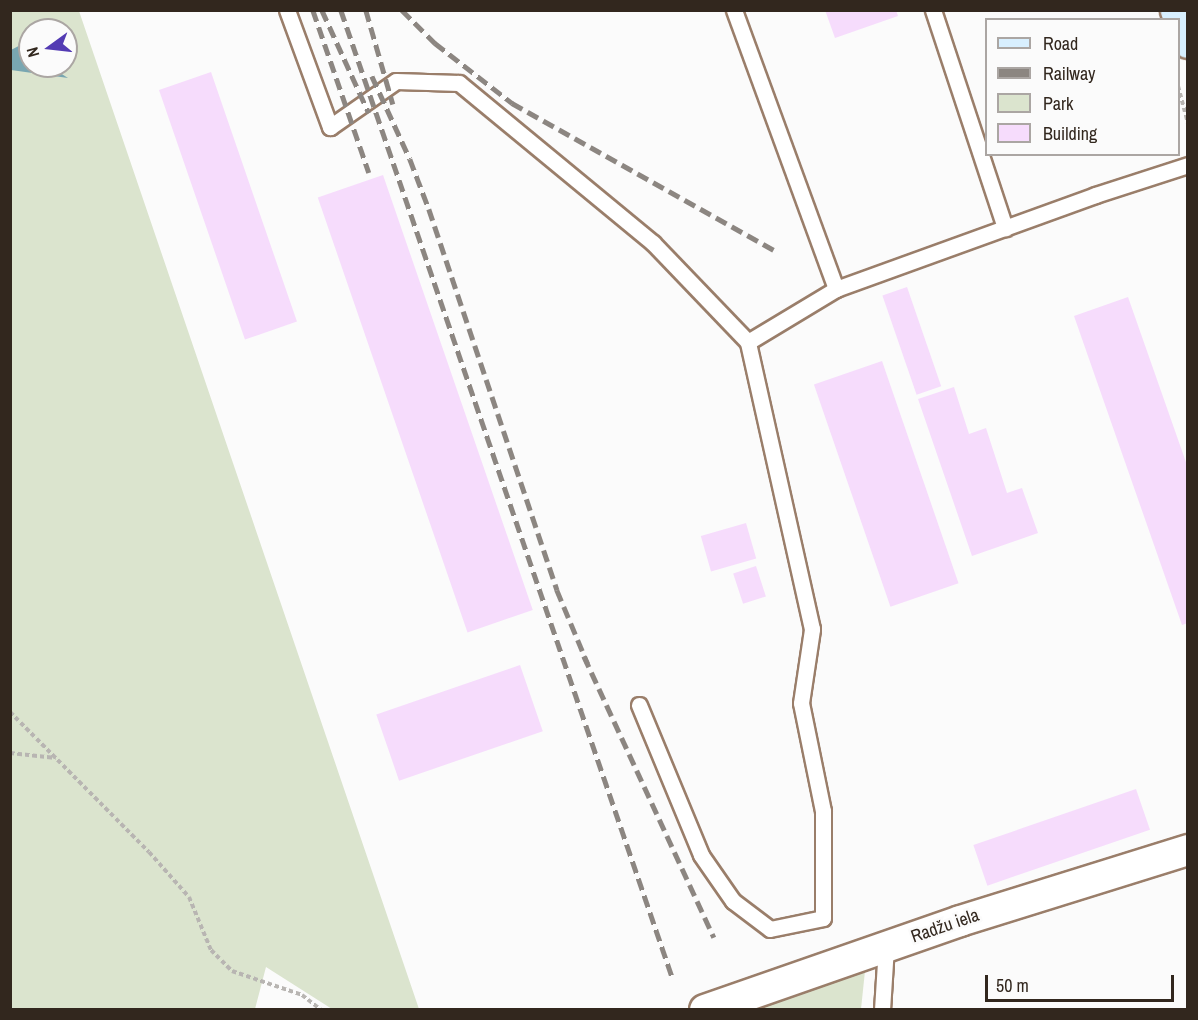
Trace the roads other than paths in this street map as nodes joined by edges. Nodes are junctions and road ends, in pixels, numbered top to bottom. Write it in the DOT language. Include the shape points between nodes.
graph roads {
  1 [pos="287,10"];
  2 [pos="734,10"];
  3 [pos="933,10"];
  4 [pos="1180,18"];
  5 [pos="1188,41"];
  6 [pos="1188,165"];
  7 [pos="1005,228"];
  8 [pos="836,289"];
  9 [pos="748,342"];
  10 [pos="639,705"];
  11 [pos="1188,850"];
  12 [pos="886,946"];
  13 [pos="705,1010"];
  14 [pos="882,1010"];
  1 -- 9 [label="lane" via="330,128 396,81 459,82 653,243"];
  2 -- 8 [label="lane"];
  3 -- 7 [label="lane"];
  4 -- 5 [label="main road"];
  6 -- 7 [label="lane"];
  7 -- 8 [label="lane"];
  8 -- 9 [label="lane"];
  9 -- 10 [label="lane" via="812,629 801,703 823,811 823,918 770,929 733,901 701,855"];
  11 -- 12 [label="street, Radžu iela"];
  12 -- 13 [label="street, Radžu iela"];
  12 -- 14 [label="lane"];
}
